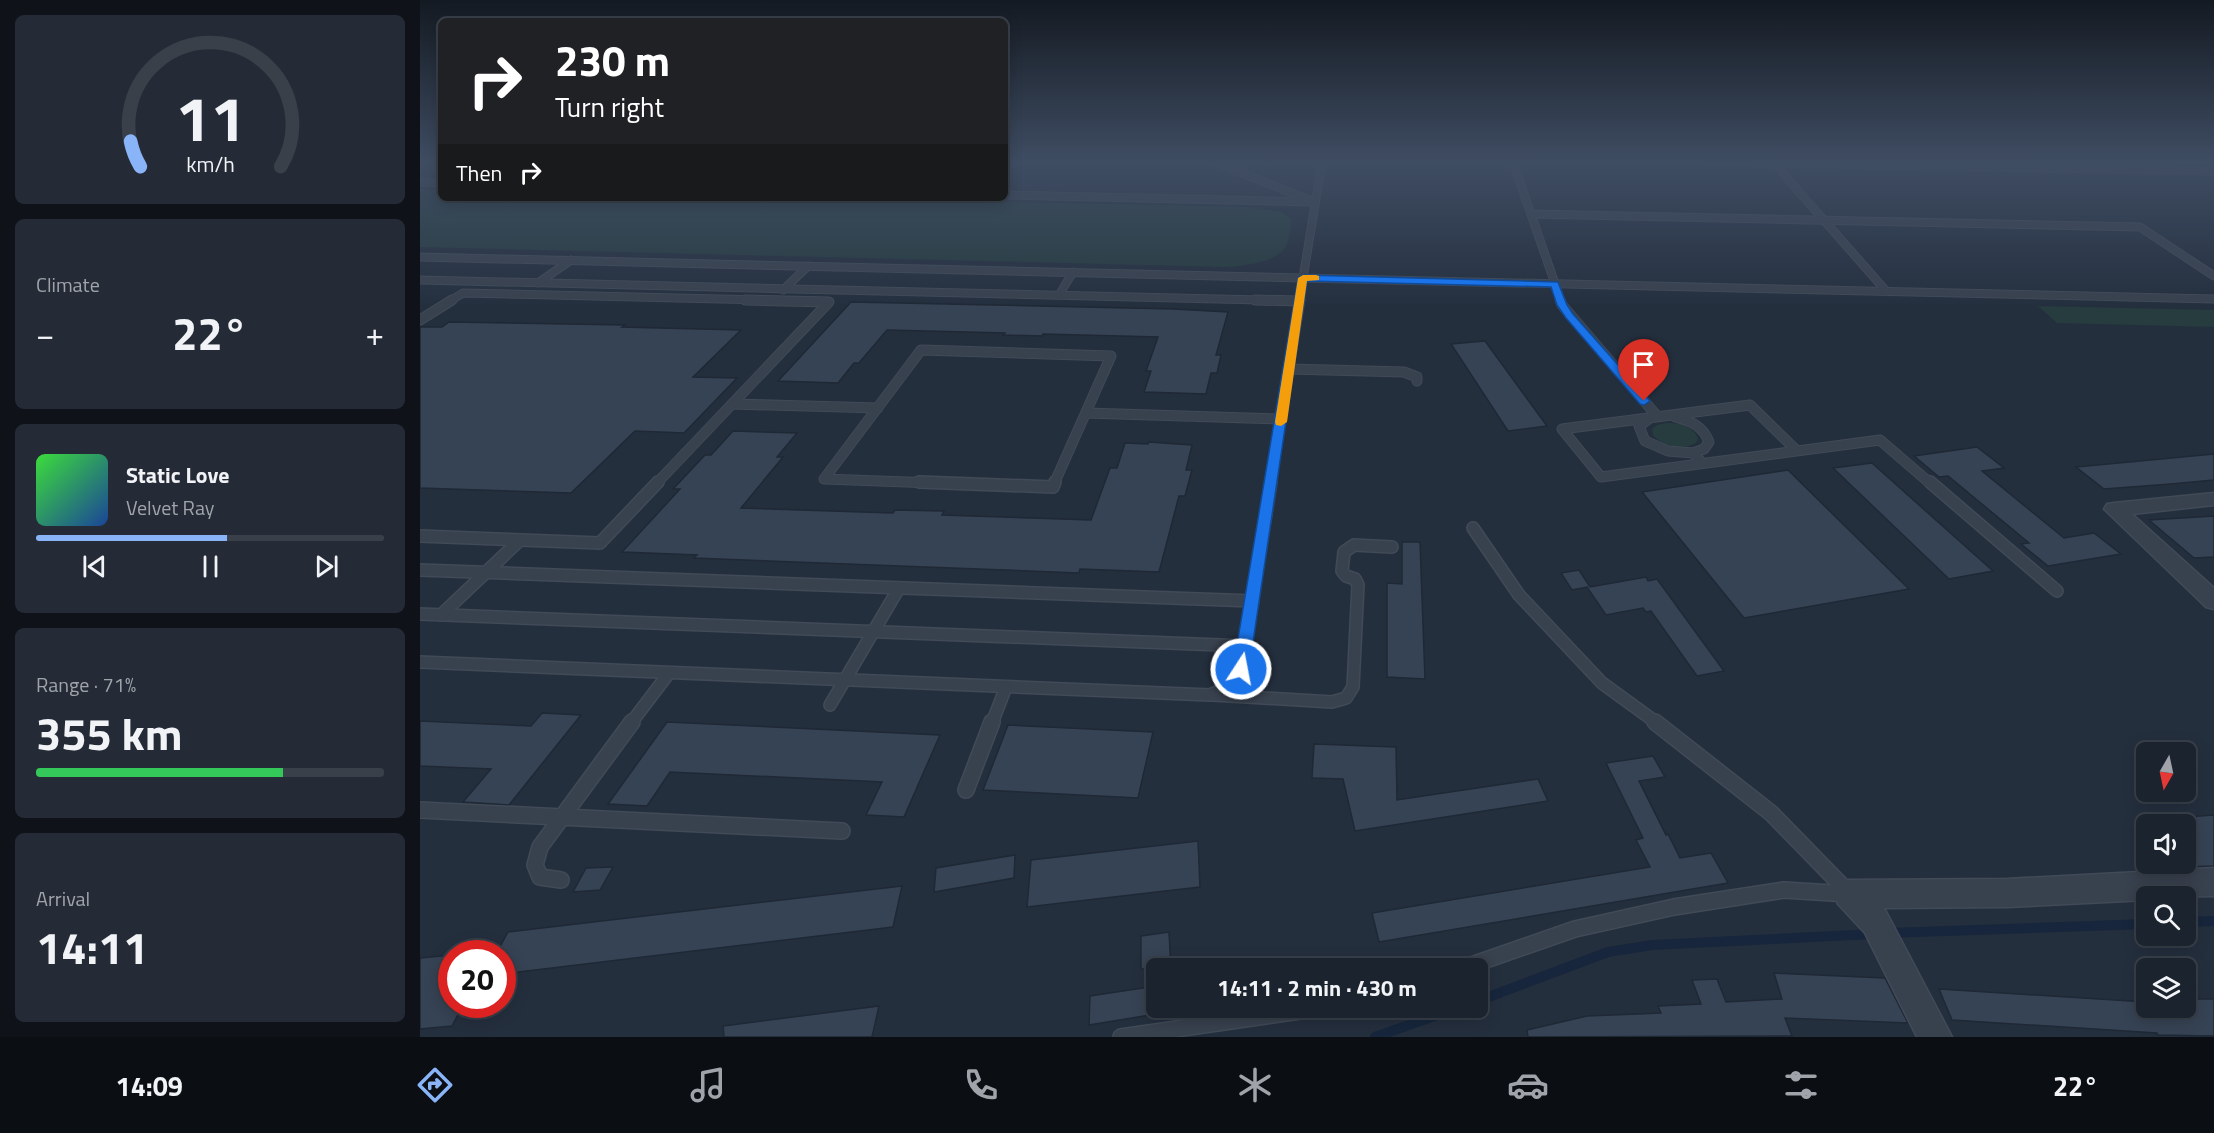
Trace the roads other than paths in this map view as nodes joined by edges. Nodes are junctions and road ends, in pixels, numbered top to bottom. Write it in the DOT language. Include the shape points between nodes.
graph roads {
  1 [pos="1314,210"];
  2 [pos="1530,210"];
  3 [pos="1815,210"];
  4 [pos="1531,214"];
  5 [pos="1823,220"];
  6 [pos="420,257"];
  7 [pos="571,260"];
  8 [pos="808,266"];
  9 [pos="1073,272"];
  10 [pos="2214,276"];
  11 [pos="1303,278"];
  12 [pos="420,280"];
  13 [pos="538,282"];
  14 [pos="1555,284"];
  15 [pos="784,288"];
  16 [pos="1886,291"];
  17 [pos="520,294"];
  18 [pos="1059,295"];
  19 [pos="2214,299"];
  20 [pos="771,300"];
  21 [pos="1299,301"];
  22 [pos="420,320"];
  23 [pos="1289,369"];
  24 [pos="1417,381"];
  25 [pos="732,404"];
  26 [pos="878,408"];
  27 [pos="1086,413"];
  28 [pos="1658,416"];
  29 [pos="1281,419"];
  30 [pos="1797,450"];
  31 [pos="1693,453"];
  32 [pos="1702,463"];
  33 [pos="2214,499"];
  34 [pos="1473,528"];
  35 [pos="420,536"];
  36 [pos="520,540"];
  37 [pos="1392,547"];
  38 [pos="420,570"];
  39 [pos="485,573"];
  40 [pos="899,588"];
  41 [pos="2057,591"];
  42 [pos="1253,601"];
  43 [pos="2214,602"];
  44 [pos="420,614"];
  45 [pos="441,615"];
  46 [pos="873,632"];
  47 [pos="1246,646"];
  48 [pos="420,662"];
  49 [pos="669,673"];
  50 [pos="844,680"];
  51 [pos="1006,687"];
  52 [pos="1210,695"];
  53 [pos="830,705"];
  54 [pos="966,790"];
  55 [pos="420,810"];
  56 [pos="560,817"];
  57 [pos="842,831"];
  58 [pos="561,880"];
  59 [pos="2214,882"];
  60 [pos="1849,894"];
  61 [pos="1488,959"];
  62 [pos="1252,1018"];
  63 [pos="1121,1037"];
  64 [pos="1935,1037"];
  1 -- 11 [label="lane"];
  2 -- 4 [label="lane"];
  3 -- 5 [label="lane"];
  4 -- 5 [label="lane"];
  4 -- 14 [label="lane"];
  5 -- 10 [label="lane" via="2140,226"];
  5 -- 16 [label="lane"];
  6 -- 7 [label="lane"];
  7 -- 8 [label="lane"];
  7 -- 13 [label="lane"];
  8 -- 9 [label="lane"];
  8 -- 15 [label="lane"];
  9 -- 11 [label="lane"];
  9 -- 18 [label="lane"];
  11 -- 14 [label="lane"];
  11 -- 21 [label="lane"];
  12 -- 13 [label="lane"];
  13 -- 15 [label="lane"];
  13 -- 17 [label="lane"];
  14 -- 16 [label="lane"];
  14 -- 28 [label="lane" via="1570,316"];
  15 -- 18 [label="lane"];
  15 -- 20 [label="lane"];
  16 -- 19 [label="lane"];
  17 -- 20 [label="lane"];
  17 -- 22 [label="lane" via="463,293"];
  18 -- 21 [label="lane"];
  20 -- 25 [label="lane" via="829,302"];
  21 -- 23 [label="lane"];
  23 -- 24 [label="lane" via="1404,372 1417,377"];
  23 -- 29 [label="lane"];
  25 -- 26 [label="lane"];
  25 -- 36 [label="lane" via="600,543"];
  26 -- 27 [label="lane" via="921,350 1111,356"];
  26 -- 27 [label="lane" via="824,479 1053,487"];
  27 -- 29 [label="lane"];
  28 -- 30 [label="lane" via="1750,405"];
  28 -- 31 [label="lane" via="1686,420 1707,434 1709,442"];
  28 -- 31 [label="lane" via="1640,426 1640,435 1661,450"];
  28 -- 32 [label="lane" via="1562,429 1601,477"];
  29 -- 42 [label="lane"];
  30 -- 32 [label="lane"];
  30 -- 41 [label="lane" via="1880,440"];
  31 -- 32 [label="lane"];
  33 -- 43 [label="street" via="2114,509"];
  34 -- 60 [label="lane" via="1519,595 1602,683 1771,813"];
  35 -- 36 [label="lane"];
  36 -- 39 [label="lane"];
  37 -- 52 [label="lane" via="1354,545 1344,552 1342,571 1358,585 1353,687 1349,696 1332,702"];
  38 -- 39 [label="lane"];
  39 -- 40 [label="lane"];
  39 -- 45 [label="lane"];
  40 -- 42 [label="lane"];
  40 -- 46 [label="lane"];
  42 -- 47 [label="lane"];
  44 -- 45 [label="lane"];
  45 -- 46 [label="lane"];
  46 -- 47 [label="lane"];
  46 -- 50 [label="lane"];
  47 -- 52 [label="lane" via="1241,669 1228,687"];
  48 -- 49 [label="lane"];
  49 -- 50 [label="lane"];
  49 -- 56 [label="lane"];
  50 -- 51 [label="lane"];
  50 -- 53 [label="lane"];
  51 -- 52 [label="lane"];
  51 -- 54 [label="lane"];
  55 -- 56 [label="lane"];
  56 -- 57 [label="lane"];
  56 -- 58 [label="lane" via="540,848 535,866 540,877"];
  59 -- 60 [label="street" via="2007,893"];
  60 -- 61 [label="lane" via="1784,890 1674,907 1575,928"];
  60 -- 64 [label="street" via="1876,922"];
  62 -- 63 [label="lane"];
}
